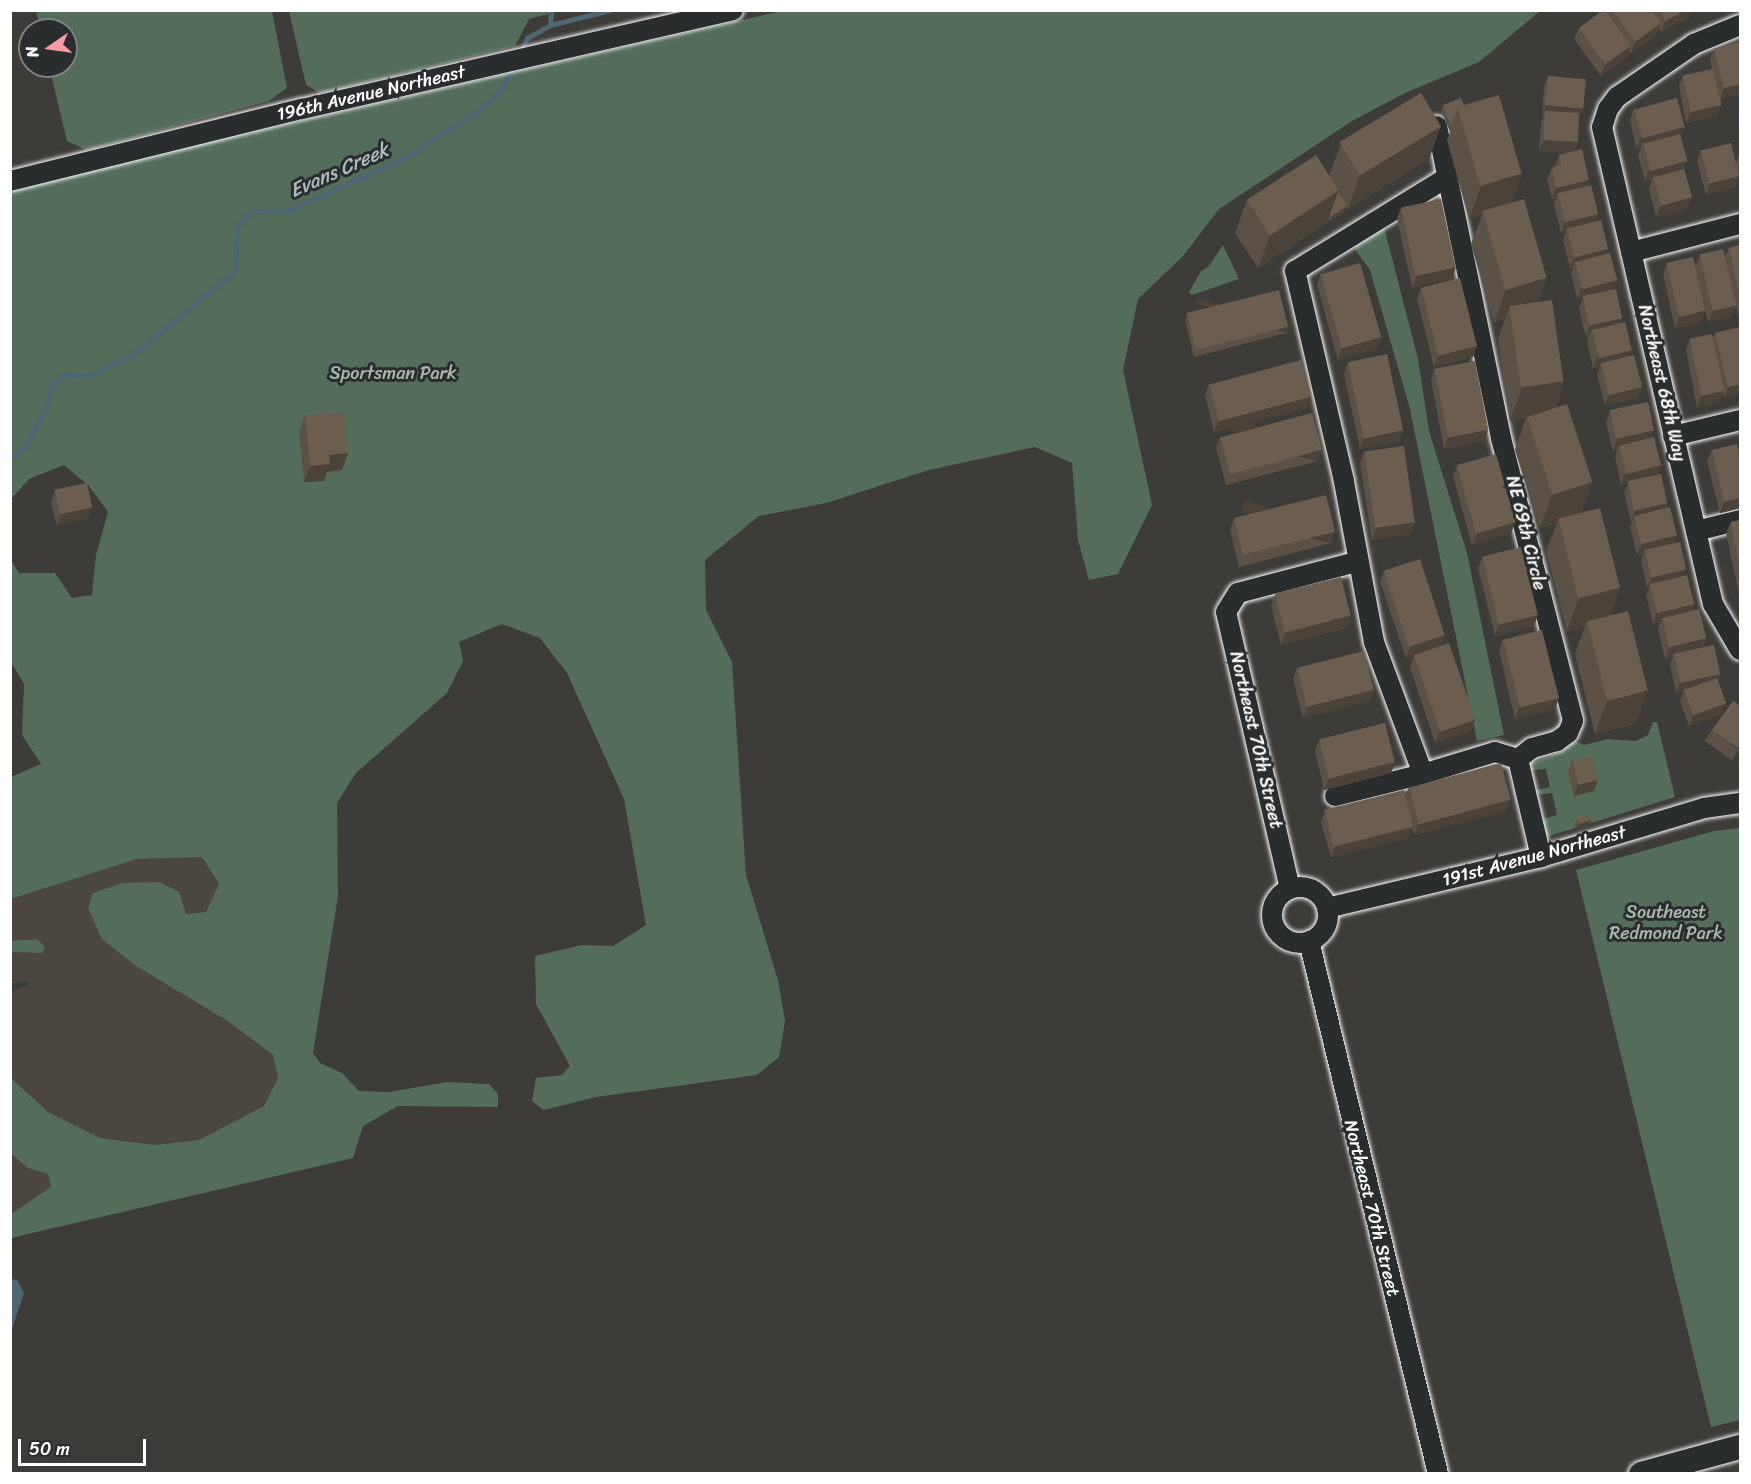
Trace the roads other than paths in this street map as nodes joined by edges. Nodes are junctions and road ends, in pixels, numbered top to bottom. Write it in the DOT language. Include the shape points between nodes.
graph roads {
  1 [pos="733,10"];
  2 [pos="1740,25"];
  3 [pos="1437,126"];
  4 [pos="1446,178"];
  5 [pos="10,181"];
  6 [pos="1740,225"];
  7 [pos="1631,252"];
  8 [pos="1740,420"];
  9 [pos="1673,436"];
  10 [pos="1740,519"];
  11 [pos="1696,531"];
  12 [pos="1356,562"];
  13 [pos="1740,650"];
  14 [pos="1518,759"];
  15 [pos="1423,774"];
  16 [pos="1335,796"];
  17 [pos="1740,803"];
  18 [pos="1541,857"];
  19 [pos="1290,889"];
  20 [pos="1327,908"];
  21 [pos="1309,941"];
  22 [pos="1740,1447"];
  23 [pos="1438,1473"];
  24 [pos="1641,1473"];
  1 -- 5 [label="street, 196th Avenue Northeast"];
  2 -- 7 [label="street, Northeast 68th Way" via="1694,44 1617,97 1608,109 1603,133"];
  3 -- 4 [label="street, NE 69th Circle"];
  4 -- 12 [label="street" via="1294,271 1344,481"];
  4 -- 14 [label="street, NE 69th Circle" via="1501,438 1573,721 1568,733 1557,741 1532,748"];
  6 -- 7 [label="street"];
  7 -- 9 [label="street, Northeast 68th Way"];
  8 -- 9 [label="street"];
  9 -- 11 [label="street, Northeast 68th Way"];
  10 -- 11 [label="street"];
  11 -- 13 [label="street, Northeast 68th Way" via="1713,604"];
  12 -- 15 [label="street" via="1374,642"];
  12 -- 19 [label="street, Northeast 70th Street" via="1237,593 1226,612"];
  14 -- 15 [label="street" via="1495,752"];
  14 -- 18 [label="street"];
  15 -- 16 [label="street"];
  17 -- 18 [label="street, 191st Avenue Northeast" via="1704,808"];
  18 -- 20 [label="street, 191st Avenue Northeast"];
  19 -- 20 [label="street" via="1313,890"];
  19 -- 21 [label="street" via="1274,905 1272,921 1286,939"];
  20 -- 21 [label="street" via="1325,928"];
  21 -- 23 [label="street, Northeast 70th Street"];
  22 -- 24 [label="street"];
}
